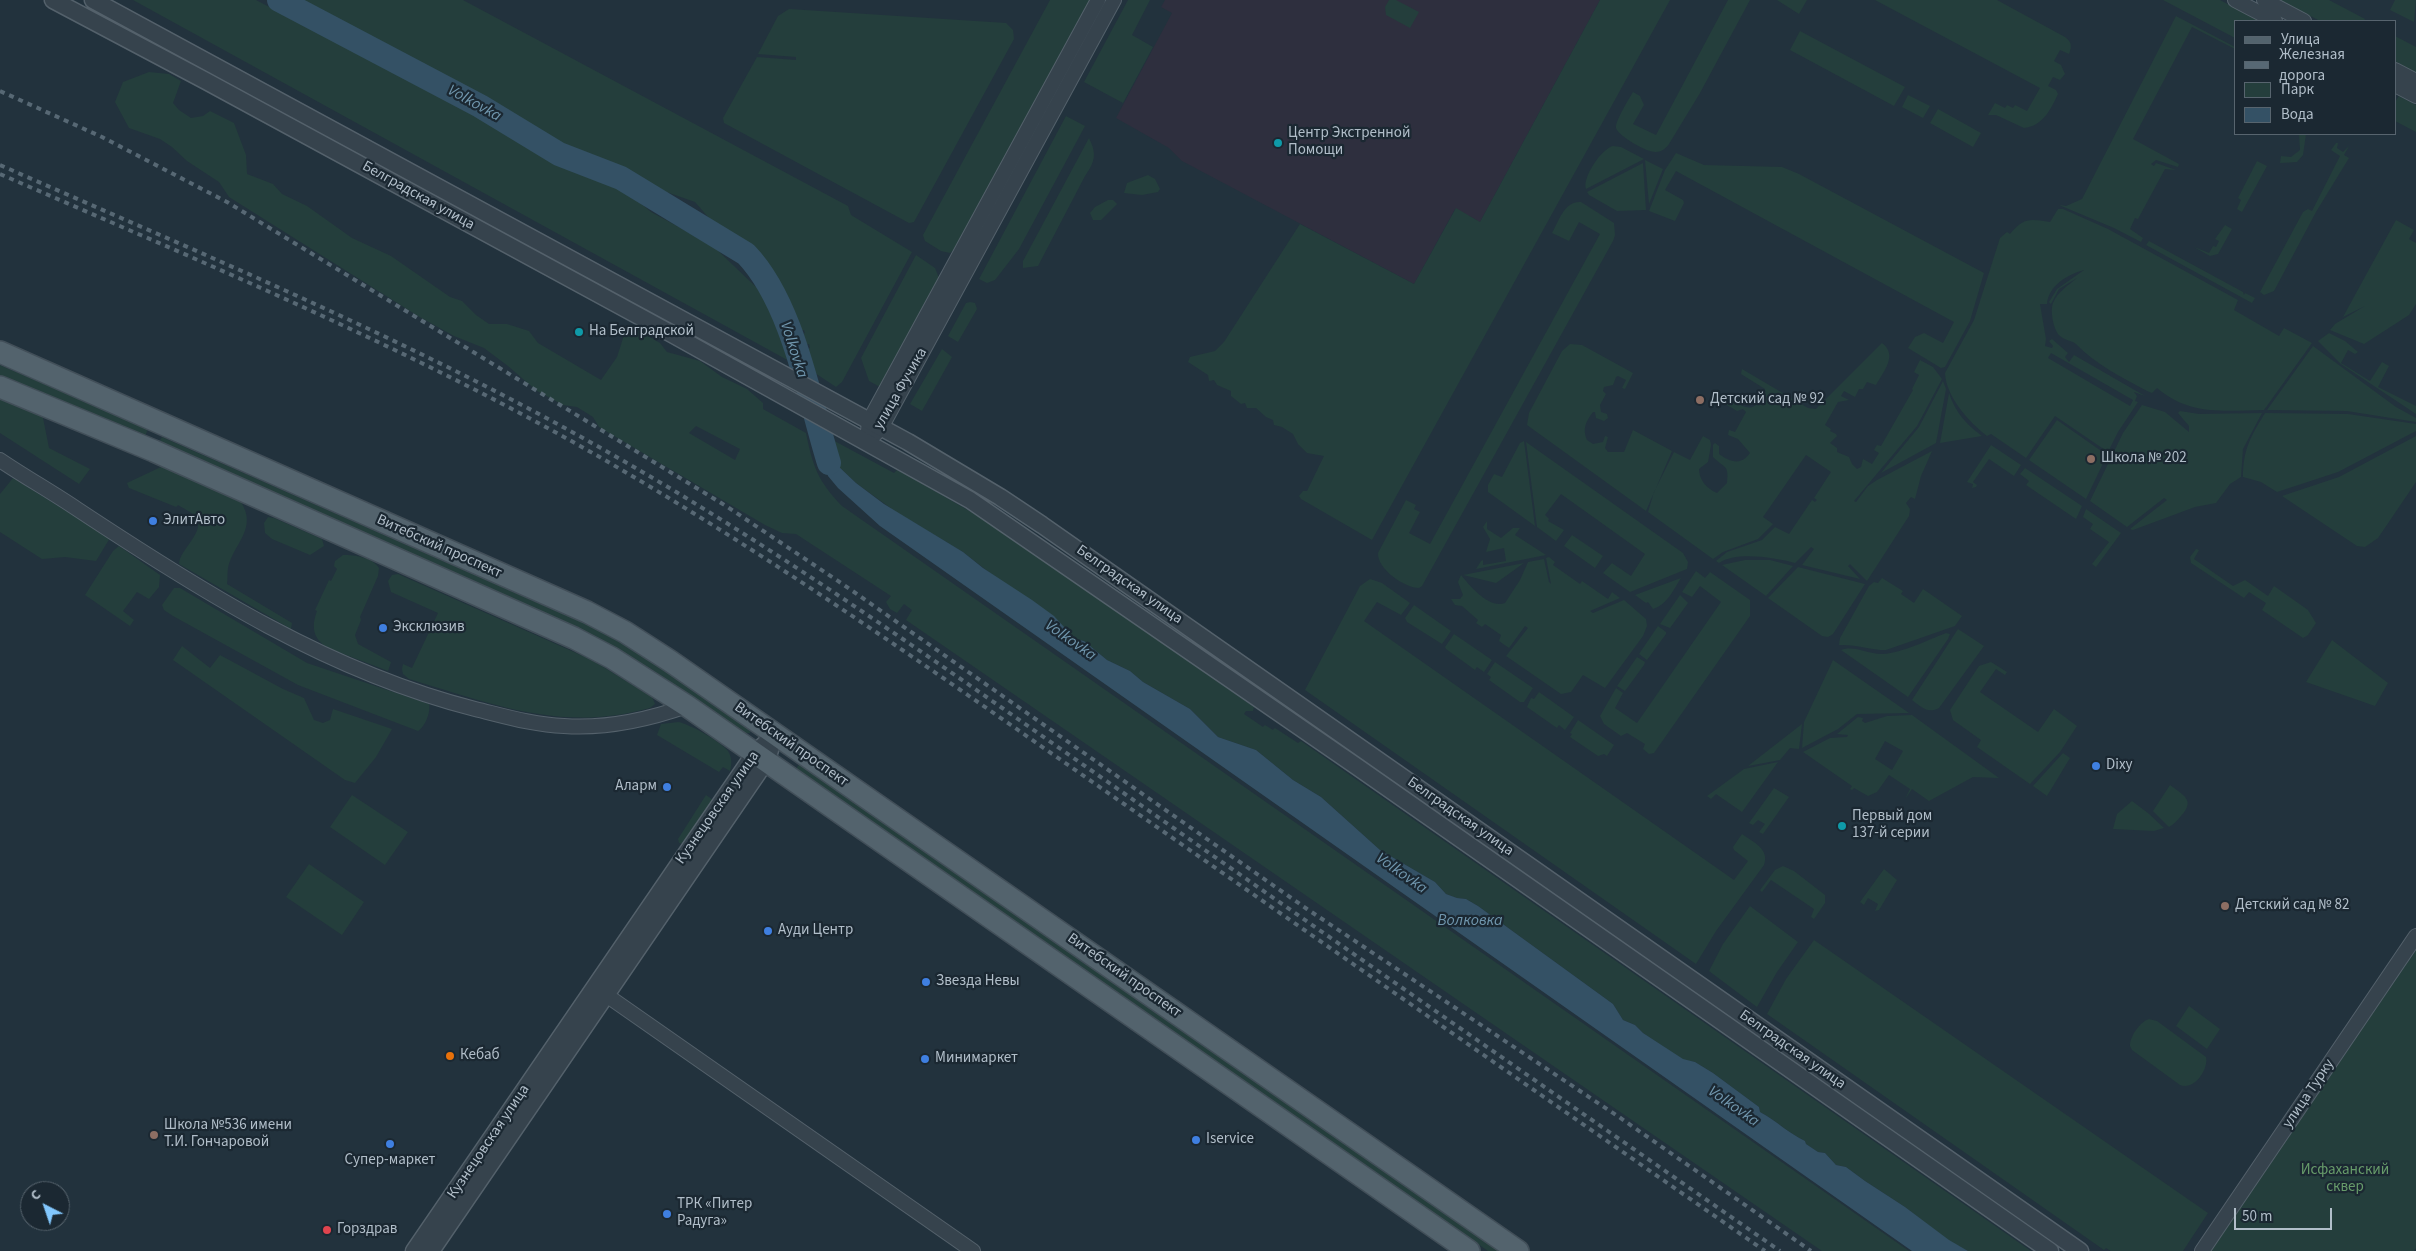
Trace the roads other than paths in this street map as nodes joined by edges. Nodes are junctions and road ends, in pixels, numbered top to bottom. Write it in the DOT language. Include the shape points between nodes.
graph roads {
  1 [pos="53,0"];
  2 [pos="93,0"];
  3 [pos="1098,0"];
  4 [pos="1114,0"];
  5 [pos="2235,0"];
  6 [pos="2264,0"];
  7 [pos="2273,20"];
  8 [pos="2302,20"];
  9 [pos="2396,71"];
  10 [pos="2416,81"];
  11 [pos="2396,86"];
  12 [pos="2416,96"];
  13 [pos="0,352"];
  14 [pos="0,387"];
  15 [pos="164,424"];
  16 [pos="875,425"];
  17 [pos="868,443"];
  18 [pos="154,451"];
  19 [pos="0,460"];
  20 [pos="687,706"];
  21 [pos="776,734"];
  22 [pos="761,757"];
  23 [pos="2416,936"];
  24 [pos="600,991"];
  25 [pos="414,1251"];
  26 [pos="431,1251"];
  27 [pos="973,1251"];
  28 [pos="1469,1251"];
  29 [pos="1518,1251"];
  30 [pos="2050,1251"];
  31 [pos="2080,1251"];
  32 [pos="2202,1251"];
  1 -- 17 [label="street, Белградская улица" via="206,80"];
  2 -- 16 [label="street, Белградская улица"];
  3 -- 16 [label="street, улица Фучика"];
  4 -- 16 [label="street, улица Фучика"];
  5 -- 7 [label="street"];
  6 -- 8 [label="street"];
  9 -- 10 [label="street"];
  11 -- 12 [label="street"];
  13 -- 15 [label="main road, Витебский проспект"];
  14 -- 18 [label="main road, Витебский проспект"];
  15 -- 18 [label="main road" via="154,435"];
  15 -- 21 [label="main road, Витебский проспект" via="587,612 670,661"];
  16 -- 17 [label="street, улица Фучика"];
  16 -- 31 [label="street, Белградская улица" via="992,492 1042,525"];
  17 -- 30 [label="street, Белградская улица" via="951,488 1033,542"];
  18 -- 20 [label="main road, Витебский проспект" via="574,638"];
  19 -- 20 [label="street" via="194,585 302,645 390,682 447,702 518,720 564,726 603,726 643,720"];
  20 -- 22 [label="main road, Витебский проспект"];
  21 -- 22 [label="street, Кузнецовская улица"];
  21 -- 29 [label="main road, Витебский проспект"];
  22 -- 24 [label="street, Кузнецовская улица"];
  22 -- 28 [label="main road, Витебский проспект"];
  23 -- 32 [label="street, улица Турку"];
  24 -- 25 [label="street, Кузнецовская улица"];
  24 -- 26 [label="street, Кузнецовская улица"];
  24 -- 27 [label="street"];
}
